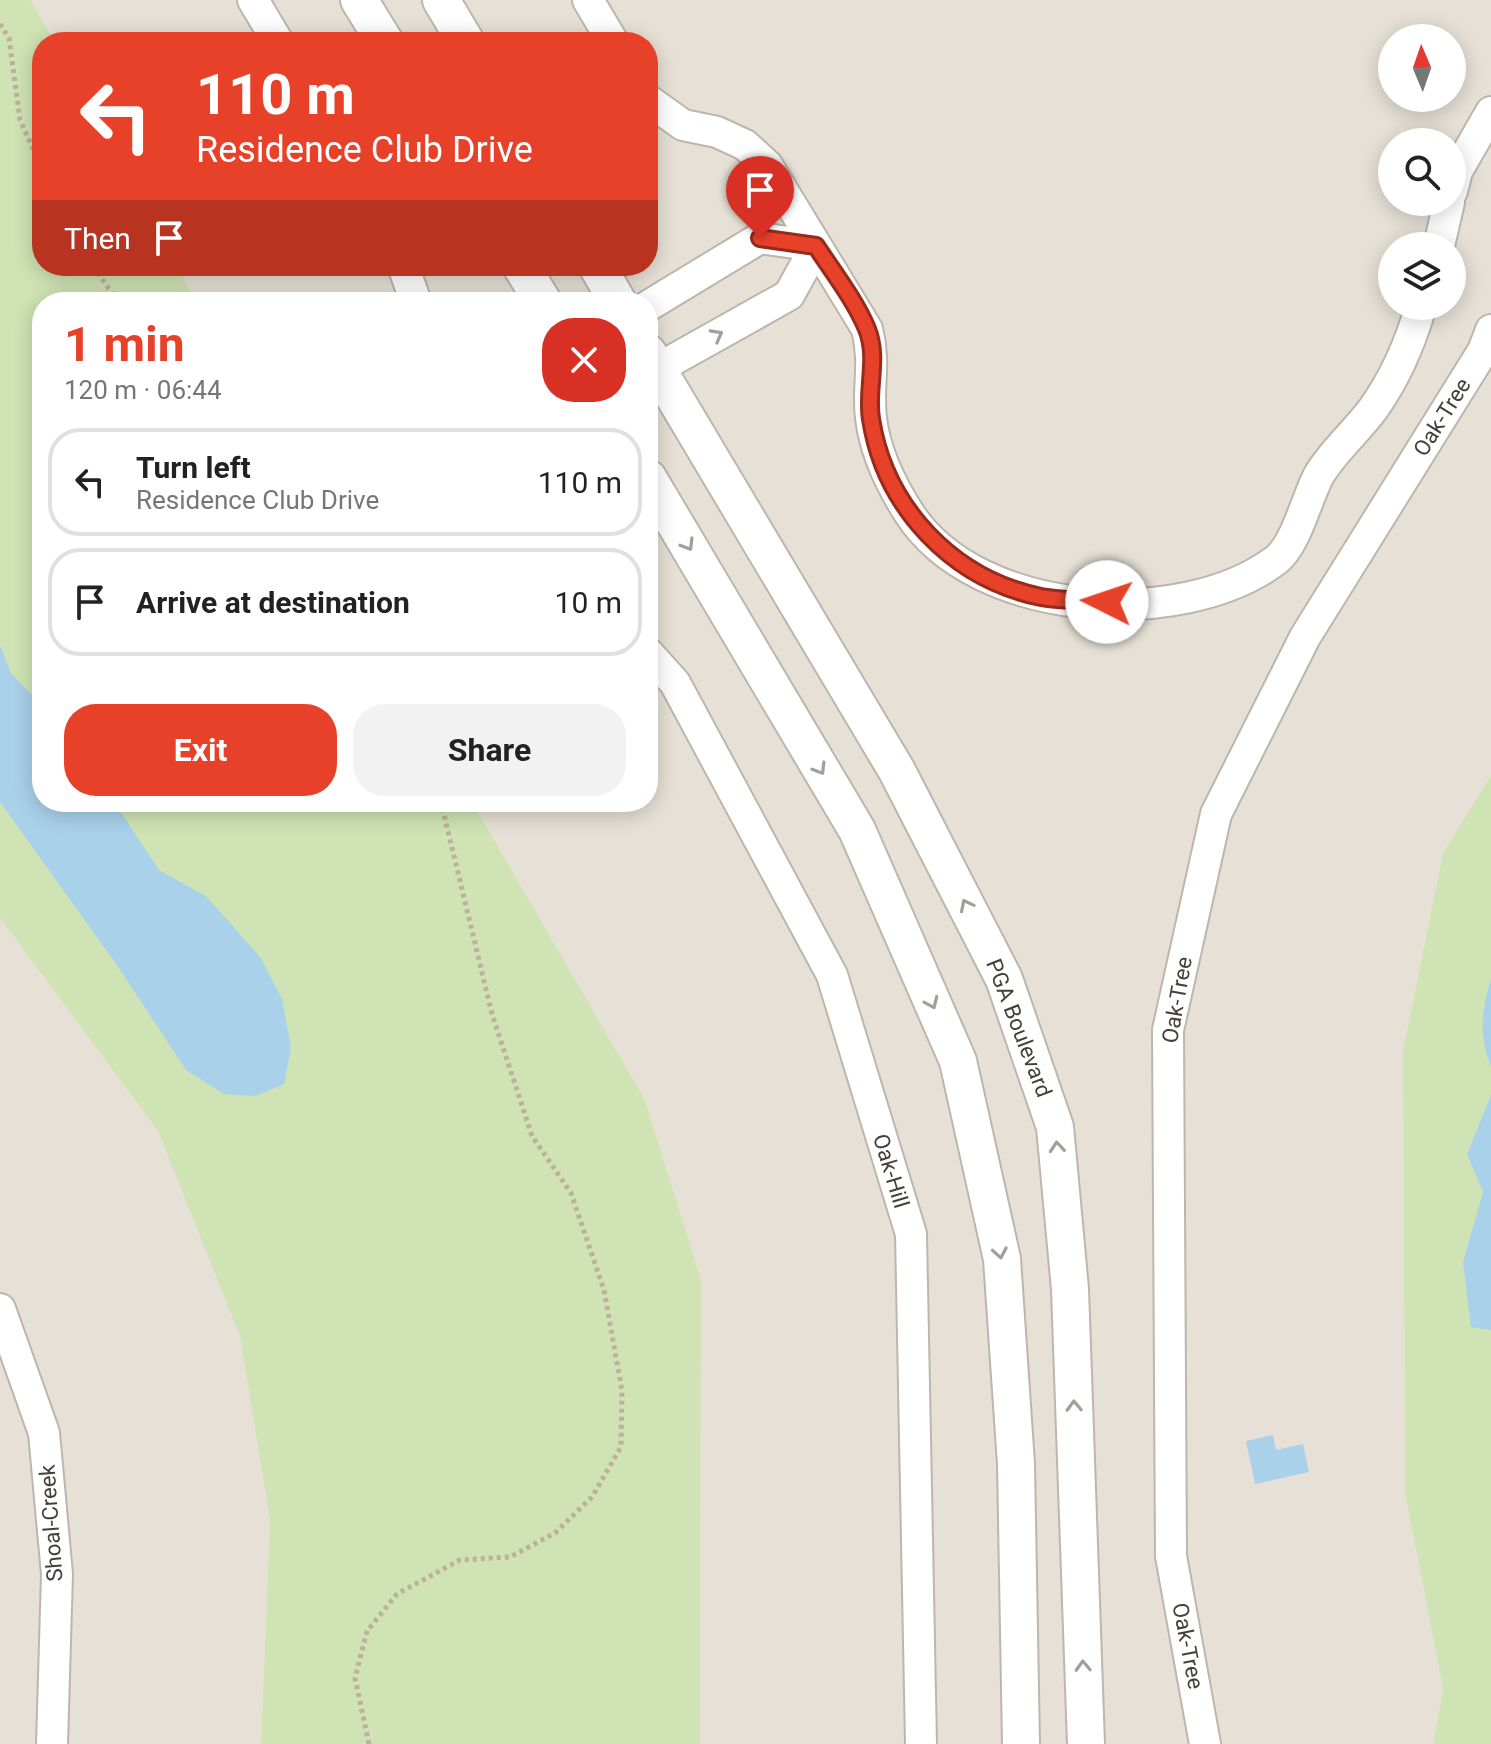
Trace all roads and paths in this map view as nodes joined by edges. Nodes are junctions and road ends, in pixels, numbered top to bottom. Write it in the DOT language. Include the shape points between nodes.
graph roads {
  1 [pos="253,0"];
  2 [pos="359,0"];
  3 [pos="441,0"];
  4 [pos="588,0"];
  5 [pos="0,24"];
  6 [pos="272,32"];
  7 [pos="379,32"];
  8 [pos="460,32"];
  9 [pos="607,32"];
  10 [pos="658,107"];
  11 [pos="1491,112"];
  12 [pos="32,147"];
  13 [pos="1466,155"];
  14 [pos="816,246"];
  15 [pos="658,300"];
  16 [pos="1417,320"];
  17 [pos="1491,330"];
  18 [pos="658,360"];
  19 [pos="658,376"];
  20 [pos="658,495"];
  21 [pos="658,664"];
  22 [pos="444,812"];
  23 [pos="0,1309"];
  24 [pos="52,1744"];
  25 [pos="369,1744"];
  26 [pos="921,1744"];
  27 [pos="1021,1744"];
  28 [pos="1086,1744"];
  29 [pos="1205,1744"];
  1 -- 6 [label="street"];
  2 -- 7 [label="street"];
  3 -- 8 [label="street"];
  4 -- 9 [label="street"];
  5 -- 12 [label="path" via="9,38 20,120"];
  10 -- 14 [label="street" via="683,125 745,145 767,165"];
  11 -- 13 [label="street"];
  14 -- 15 [label="street" via="760,238"];
  14 -- 16 [label="street" via="867,329 874,356 871,417 883,466 910,515 941,549 988,579 1041,597 1172,603 1239,585 1280,558 1320,473 1373,409 1406,356"];
  18 -- 14 [label="street, one-way" via="789,295"];
  17 -- 29 [label="street, Oak-Tree" via="1483,351 1305,637 1216,814 1168,1030 1171,1556"];
  28 -- 19 [label="street, PGA Boulevard, one-way" via="1070,1289 1055,1127 1004,979 897,771"];
  20 -- 27 [label="street, one-way" via="857,830 958,1061 1002,1259 1016,1464"];
  21 -- 26 [label="street, Oak-Hill" via="675,683 832,975 911,1234"];
  22 -- 25 [label="path" via="501,1041 532,1136 571,1193 604,1290 622,1391 621,1447 592,1497 555,1533 510,1557 460,1560 397,1594 367,1631 355,1678"];
  23 -- 24 [label="street, Shoal-Creek" via="44,1433 57,1574"];
}
